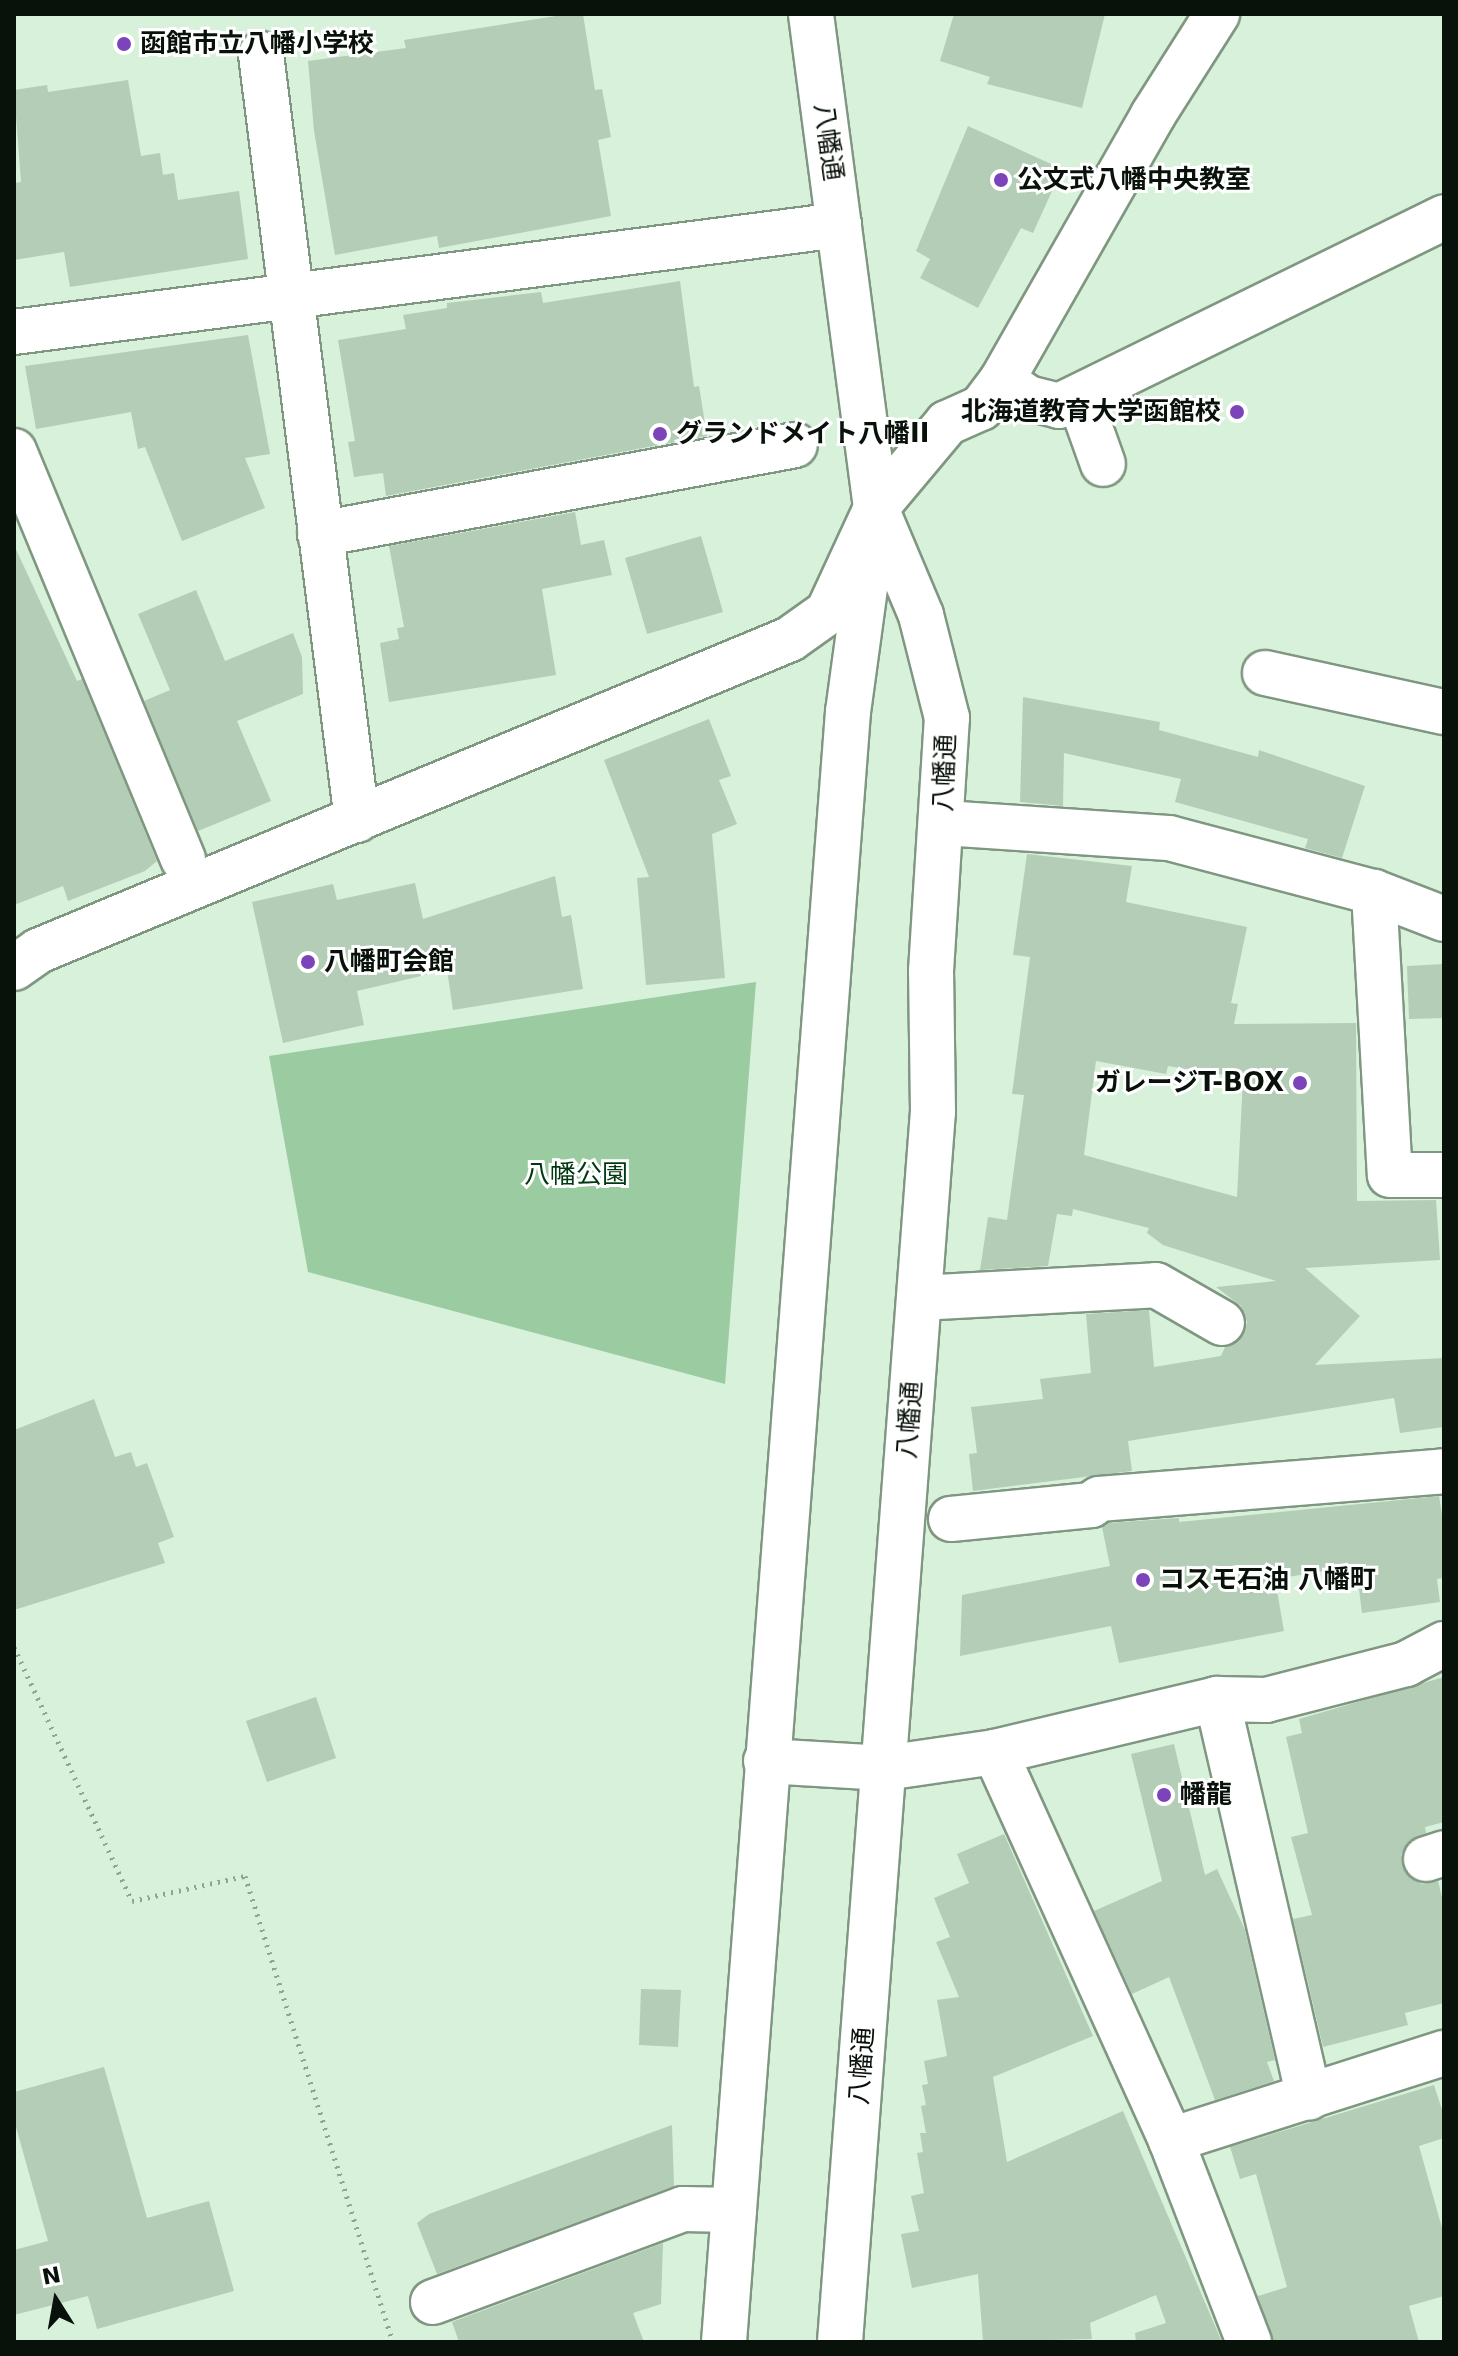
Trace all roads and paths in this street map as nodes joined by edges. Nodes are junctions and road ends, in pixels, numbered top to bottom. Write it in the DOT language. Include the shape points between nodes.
graph roads {
  1 [pos="811,14"];
  2 [pos="1217,14"];
  3 [pos="261,54"];
  4 [pos="1444,217"];
  5 [pos="839,225"];
  6 [pos="290,296"];
  7 [pos="14,332"];
  8 [pos="1002,380"];
  9 [pos="1079,397"];
  10 [pos="795,445"];
  11 [pos="14,451"];
  12 [pos="1103,464"];
  13 [pos="876,508"];
  14 [pos="320,534"];
  15 [pos="1265,673"];
  16 [pos="1444,712"];
  17 [pos="357,820"];
  18 [pos="943,823"];
  19 [pos="183,859"];
  20 [pos="1374,892"];
  21 [pos="1444,919"];
  22 [pos="14,968"];
  23 [pos="1444,1175"];
  24 [pos="919,1298"];
  25 [pos="1222,1323"];
  26 [pos="1444,1471"];
  27 [pos="951,1519"];
  28 [pos="1444,1644"];
  29 [pos="14,1647"];
  30 [pos="1217,1699"];
  31 [pos="995,1752"];
  32 [pos="766,1761"];
  33 [pos="885,1768"];
  34 [pos="1444,2053"];
  35 [pos="1309,2098"];
  36 [pos="1171,2140"];
  37 [pos="734,2210"];
  38 [pos="433,2302"];
  39 [pos="393,2342"];
  40 [pos="724,2342"];
  41 [pos="840,2342"];
  42 [pos="1249,2342"];
  1 -- 5 [label="street, 八幡通"];
  2 -- 8 [label="street" via="1153,115"];
  3 -- 6 [label="street"];
  4 -- 9 [label="street"];
  5 -- 6 [label="street"];
  5 -- 13 [label="street, 八幡通"];
  6 -- 7 [label="street"];
  6 -- 14 [label="street"];
  8 -- 9 [label="street" via="1028,398 1059,406"];
  8 -- 13 [label="street" via="981,408 947,423"];
  9 -- 12 [label="street"];
  10 -- 14 [label="street"];
  11 -- 19 [label="street"];
  13 -- 17 [label="street" via="828,612 790,639"];
  13 -- 18 [label="street, 八幡通" via="921,615 947,718"];
  13 -- 32 [label="street, 八幡通" via="848,712"];
  14 -- 17 [label="street"];
  15 -- 16 [label="street"];
  17 -- 22 [label="street" via="38,951"];
  18 -- 20 [label="street" via="1169,838"];
  18 -- 24 [label="street, 八幡通" via="931,971 933,1112"];
  20 -- 21 [label="street"];
  20 -- 23 [label="street" via="1390,1175"];
  24 -- 25 [label="street" via="1156,1285"];
  24 -- 33 [label="street, 八幡通"];
  26 -- 27 [label="street" via="1099,1499 1091,1505"];
  28 -- 30 [label="street" via="1406,1664 1266,1700"];
  29 -- 39 [label="path" via="132,1901 245,1876"];
  30 -- 31 [label="street"];
  30 -- 35 [label="street"];
  31 -- 33 [label="street"];
  31 -- 36 [label="street"];
  32 -- 33 [label="street"];
  32 -- 37 [label="street, 八幡通"];
  33 -- 41 [label="street, 八幡通"];
  34 -- 35 [label="street"];
  35 -- 36 [label="street"];
  36 -- 42 [label="street"];
  37 -- 38 [label="street" via="683,2209"];
  37 -- 40 [label="street, 八幡通"];
}
